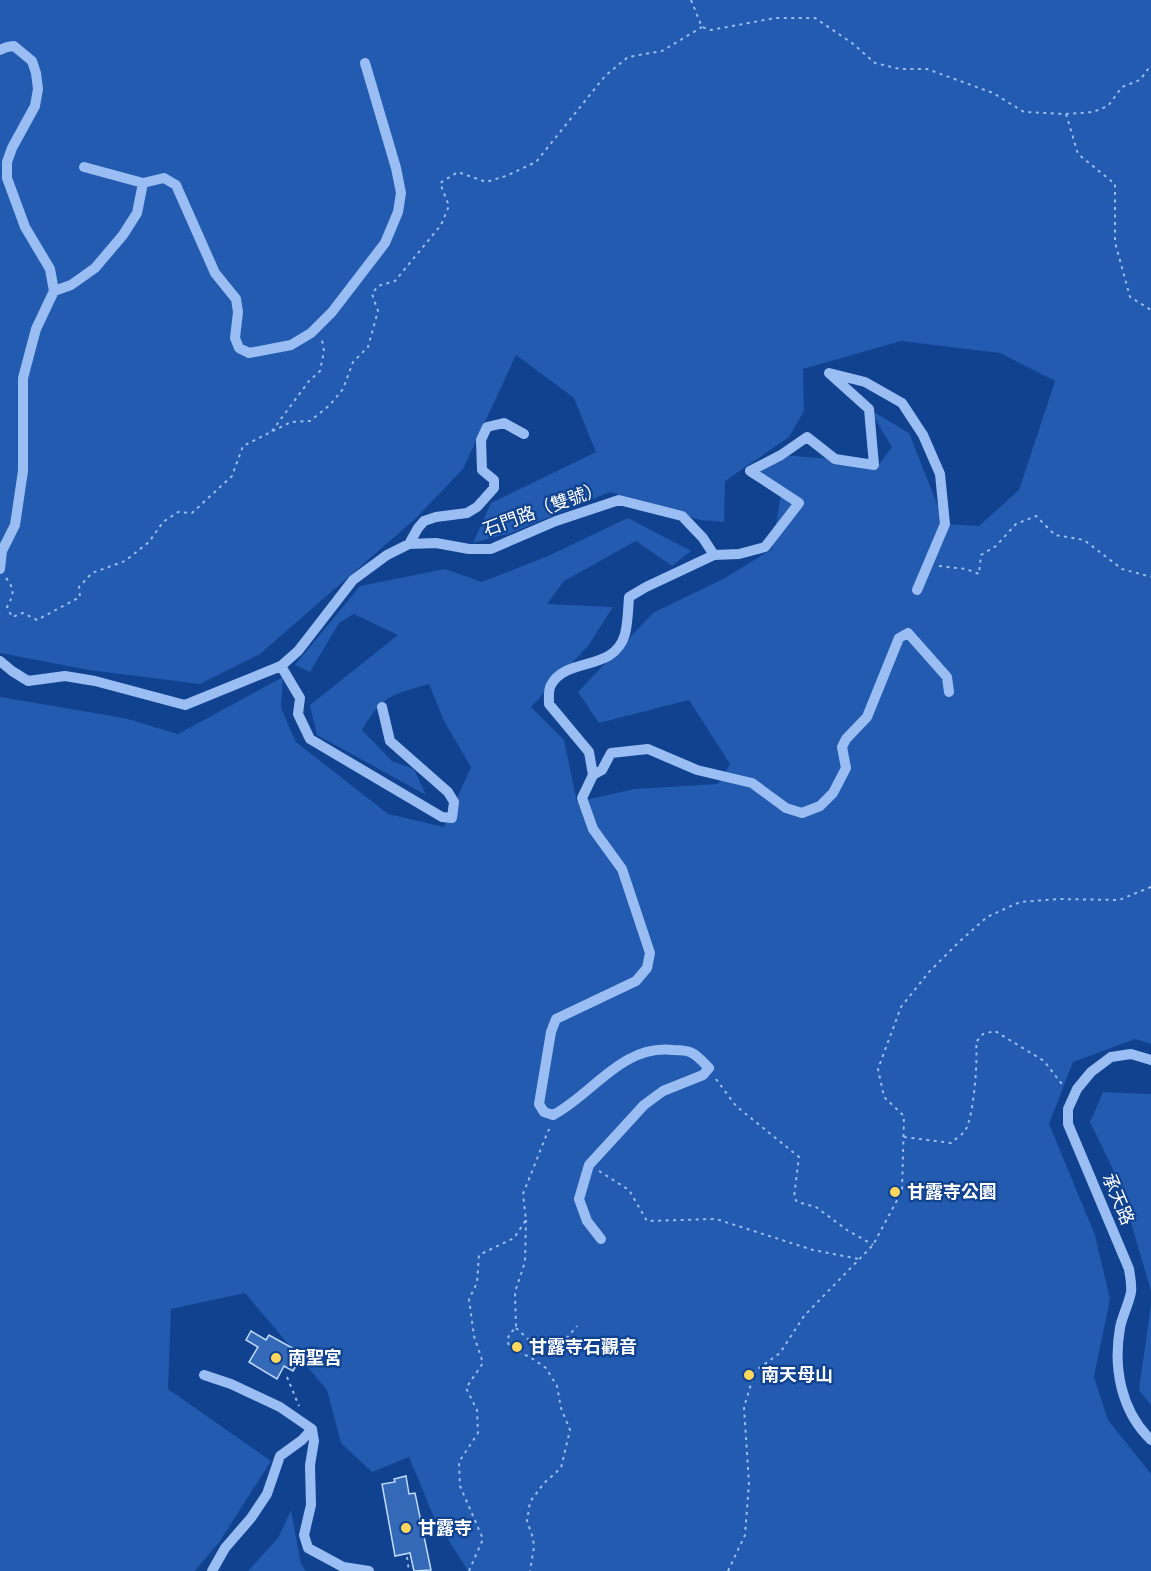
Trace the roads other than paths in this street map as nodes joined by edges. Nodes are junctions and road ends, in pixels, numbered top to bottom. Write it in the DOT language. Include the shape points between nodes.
graph roads {
  1 [pos="0,50"];
  2 [pos="365,63"];
  3 [pos="84,167"];
  4 [pos="142,183"];
  5 [pos="54,291"];
  6 [pos="524,435"];
  7 [pos="409,544"];
  8 [pos="714,555"];
  9 [pos="0,570"];
  10 [pos="917,590"];
  11 [pos="0,661"];
  12 [pos="281,666"];
  13 [pos="949,692"];
  14 [pos="382,707"];
  15 [pos="593,775"];
  16 [pos="1151,1060"];
  17 [pos="601,1239"];
  18 [pos="204,1375"];
  19 [pos="312,1429"];
  20 [pos="1151,1440"];
  21 [pos="355,1570"];
  22 [pos="212,1571"];
  23 [pos="369,1571"];
  1 -- 5 [label="street" via="14,46 32,61 36,74 34,106 12,148 7,178 25,227 50,269"];
  2 -- 4 [label="street" via="396,168 401,193 398,212 385,243 332,312 291,345 249,353 239,348 235,338 237,299 215,273 176,185 164,178"];
  3 -- 4 [label="street"];
  4 -- 5 [label="street" via="137,213 123,235 95,268 71,285"];
  5 -- 9 [label="street" via="36,329 23,378 23,471 15,525 2,550"];
  6 -- 7 [label="street" via="504,423 487,427 481,440 482,470 494,480 494,488 467,513 424,521"];
  7 -- 8 [label="street, 石門路（雙號）" via="491,549 619,500 682,516"];
  7 -- 12 [label="street, 石門路（雙號）" via="353,580 298,651"];
  8 -- 10 [label="street" via="765,547 799,503 750,471 807,437 835,459 874,465 869,409 829,373 865,382 902,403 923,435 940,474 945,524"];
  8 -- 15 [label="street" via="629,597 625,636 618,648 605,659 562,672 550,686 549,704 590,752"];
  11 -- 12 [label="street, 石門路（雙號）" via="28,681 65,676 185,705"];
  12 -- 14 [label="street" via="300,698 298,714 310,739 442,817 452,818 454,802 448,792 390,741"];
  13 -- 15 [label="street" via="947,676 908,633 899,638 867,717 842,747 846,768 833,794 820,806 802,813 786,808 752,783 697,770 648,749 611,753 602,770"];
  15 -- 17 [label="street" via="582,798 593,829 622,869 650,953 647,968 636,981 556,1019 539,1104 544,1112 553,1115 564,1110 619,1065 640,1054 664,1049 690,1051 709,1068 703,1075 663,1091 644,1105 589,1165 579,1199 587,1221"];
  16 -- 20 [label="street, 承天路" via="1131,1054 1111,1057 1091,1072 1068,1109 1068,1124 1129,1269 1131,1292 1120,1328 1119,1378 1130,1412"];
  18 -- 19 [label="street" via="280,1407"];
  19 -- 21 [label="street" via="311,1505 304,1534 308,1548"];
  19 -- 22 [label="street" via="280,1456 267,1494"];
  21 -- 23 [label="street"];
}
